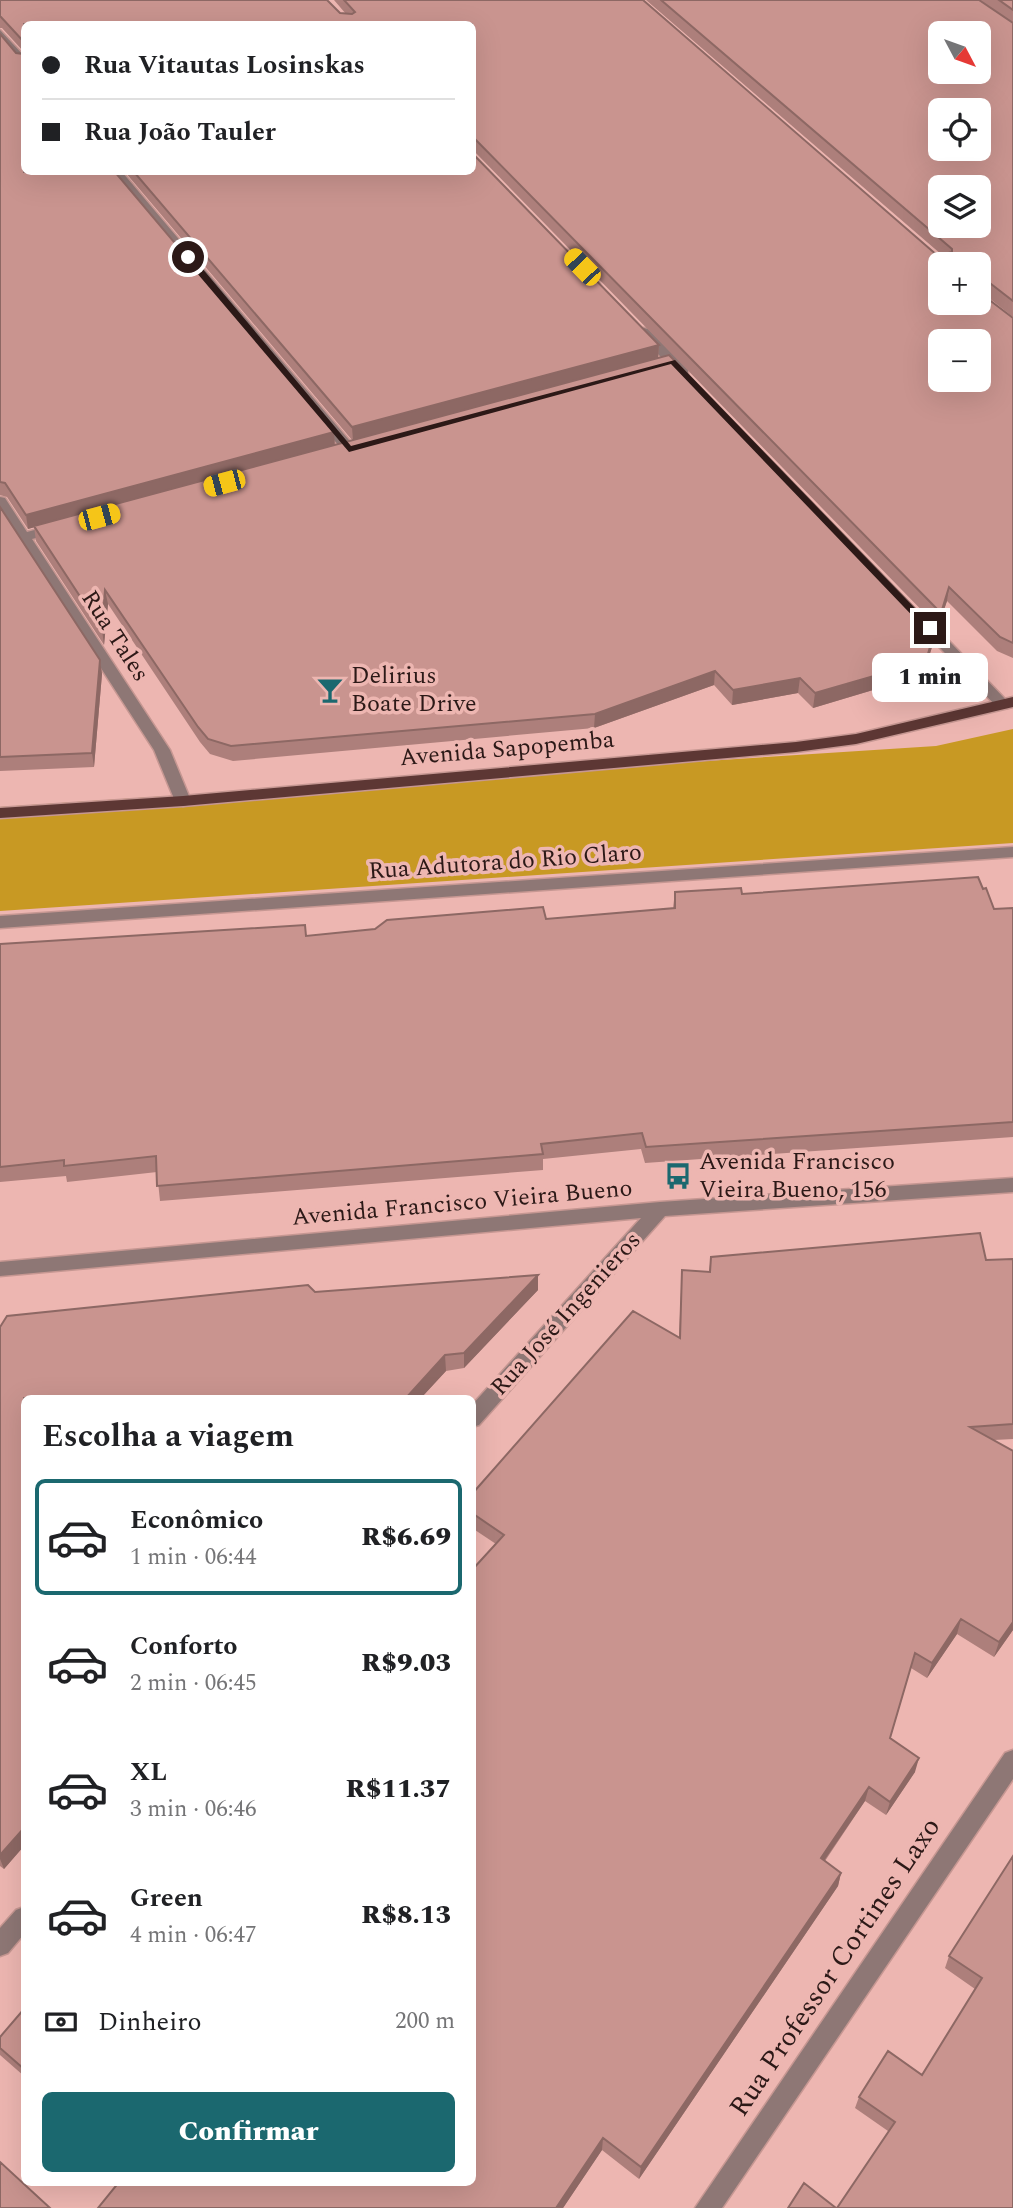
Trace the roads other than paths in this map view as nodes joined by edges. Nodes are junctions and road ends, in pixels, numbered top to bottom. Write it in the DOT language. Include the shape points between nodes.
graph roads {
  1 [pos="0,33"];
  2 [pos="21,58"];
  3 [pos="119,175"];
  4 [pos="634,322"];
  5 [pos="691,381"];
  6 [pos="349,449"];
  7 [pos="0,501"];
  8 [pos="76,523"];
  9 [pos="23,537"];
  10 [pos="909,607"];
  11 [pos="1008,703"];
  12 [pos="183,801"];
  13 [pos="0,813"];
  14 [pos="1013,852"];
  15 [pos="0,922"];
  16 [pos="1013,1185"];
  17 [pos="660,1209"];
  18 [pos="0,1269"];
  19 [pos="476,1415"];
  20 [pos="1013,1760"];
  21 [pos="21,1921"];
  22 [pos="0,1945"];
  23 [pos="707,2208"];
  1 -- 2 [label="street"];
  3 -- 6 [label="street"];
  4 -- 5 [label="street" via="666,363"];
  7 -- 9 [label="street, Rua Tales"];
  8 -- 9 [label="street"];
  9 -- 12 [label="street, Rua Tales" via="162,750"];
  10 -- 11 [label="street"];
  11 -- 12 [label="main road, Avenida Sapopemba" via="856,739 796,747"];
  12 -- 13 [label="main road, Avenida Sapopemba"];
  14 -- 15 [label="street, Rua Adutora do Rio Claro"];
  16 -- 17 [label="street, Avenida Francisco Vieira Bueno"];
  17 -- 18 [label="street, Avenida Francisco Vieira Bueno"];
  17 -- 19 [label="street, Rua José Ingenieros"];
  20 -- 23 [label="street, Rua Professor Cortines Laxo"];
  21 -- 22 [label="street"];
}
